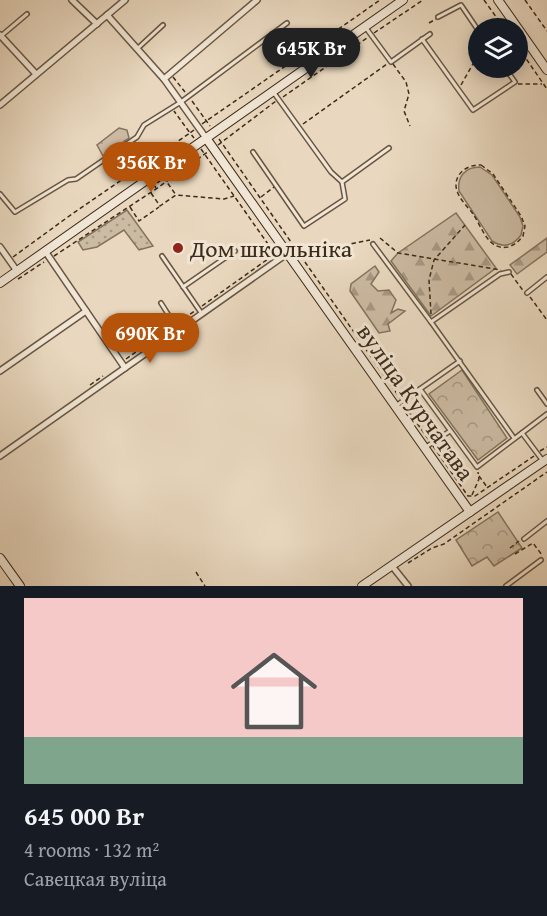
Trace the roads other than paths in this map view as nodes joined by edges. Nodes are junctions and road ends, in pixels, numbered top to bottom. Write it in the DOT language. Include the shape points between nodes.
graph roads {
  1 [pos="72,0"];
  2 [pos="124,0"];
  3 [pos="256,0"];
  4 [pos="403,0"];
  5 [pos="503,2"];
  6 [pos="27,14"];
  7 [pos="107,15"];
  8 [pos="438,17"];
  9 [pos="470,18"];
  10 [pos="287,23"];
  11 [pos="97,24"];
  12 [pos="163,25"];
  13 [pos="365,26"];
  14 [pos="430,34"];
  15 [pos="0,36"];
  16 [pos="422,39"];
  17 [pos="137,49"];
  18 [pos="547,70"];
  19 [pos="36,75"];
  20 [pos="511,78"];
  21 [pos="164,79"];
  22 [pos="273,91"];
  23 [pos="180,102"];
  24 [pos="0,105"];
  25 [pos="206,138"];
  26 [pos="389,148"];
  27 [pos="253,152"];
  28 [pos="342,182"];
  29 [pos="0,194"];
  30 [pos="373,244"];
  31 [pos="0,247"];
  32 [pos="235,251"];
  33 [pos="288,253"];
  34 [pos="47,255"];
  35 [pos="162,256"];
  36 [pos="17,271"];
  37 [pos="509,272"];
  38 [pos="547,277"];
  39 [pos="0,283"];
  40 [pos="183,287"];
  41 [pos="527,293"];
  42 [pos="161,303"];
  43 [pos="86,311"];
  44 [pos="200,311"];
  45 [pos="431,322"];
  46 [pos="176,328"];
  47 [pos="460,361"];
  48 [pos="123,365"];
  49 [pos="0,371"];
  50 [pos="420,389"];
  51 [pos="537,390"];
  52 [pos="398,404"];
  53 [pos="547,404"];
  54 [pos="547,414"];
  55 [pos="450,431"];
  56 [pos="522,432"];
  57 [pos="514,438"];
  58 [pos="428,446"];
  59 [pos="0,456"];
  60 [pos="545,460"];
  61 [pos="470,512"];
  62 [pos="547,521"];
  63 [pos="524,539"];
  64 [pos="0,558"];
  65 [pos="541,561"];
  66 [pos="392,566"];
  67 [pos="20,586"];
  68 [pos="362,586"];
  69 [pos="408,586"];
  70 [pos="506,586"];
  1 -- 11 [label="street"];
  2 -- 7 [label="street"];
  3 -- 21 [label="street"];
  4 -- 13 [label="main road"];
  5 -- 18 [label="main road"];
  6 -- 15 [label="lane"];
  7 -- 11 [label="street"];
  7 -- 17 [label="street"];
  8 -- 9 [label="lane" via="461,5"];
  10 -- 23 [label="lane"];
  11 -- 19 [label="street"];
  12 -- 17 [label="lane"];
  13 -- 16 [label="lane" via="391,62"];
  13 -- 22 [label="main road"];
  14 -- 16 [label="lane"];
  15 -- 19 [label="street"];
  16 -- 20 [label="lane" via="473,110 514,82"];
  17 -- 21 [label="street"];
  19 -- 24 [label="street"];
  21 -- 23 [label="street"];
  22 -- 25 [label="main road"];
  22 -- 28 [label="lane"];
  23 -- 25 [label="street"];
  23 -- 29 [label="lane" via="76,179 23,208 15,212"];
  25 -- 33 [label="main road, вуліца Курчатава"];
  25 -- 34 [label="main road"];
  26 -- 28 [label="lane"];
  27 -- 28 [label="lane" via="304,226 345,199"];
  30 -- 45 [label="lane"];
  31 -- 36 [label="street"];
  32 -- 40 [label="lane"];
  33 -- 44 [label="street"];
  33 -- 52 [label="main road, вуліца Курчатава"];
  34 -- 36 [label="main road"];
  34 -- 43 [label="street"];
  35 -- 40 [label="lane"];
  36 -- 39 [label="main road"];
  37 -- 45 [label="lane" via="500,274"];
  38 -- 41 [label="lane"];
  40 -- 44 [label="lane"];
  42 -- 46 [label="lane"];
  43 -- 48 [label="street"];
  43 -- 49 [label="street"];
  44 -- 46 [label="street"];
  45 -- 47 [label="lane"];
  46 -- 48 [label="street"];
  47 -- 50 [label="lane"];
  47 -- 57 [label="lane"];
  48 -- 59 [label="street"];
  50 -- 52 [label="lane"];
  50 -- 55 [label="lane"];
  51 -- 53 [label="lane"];
  52 -- 58 [label="main road, вуліца Курчатава"];
  54 -- 56 [label="lane"];
  55 -- 57 [label="lane" via="477,467"];
  55 -- 58 [label="lane"];
  56 -- 57 [label="lane"];
  56 -- 60 [label="lane"];
  58 -- 61 [label="main road, вуліца Курчатава"];
  60 -- 61 [label="main road"];
  61 -- 66 [label="main road"];
  62 -- 63 [label="lane"];
  64 -- 67 [label="main road"];
  65 -- 70 [label="lane"];
  66 -- 68 [label="main road"];
  66 -- 69 [label="street"];
}
